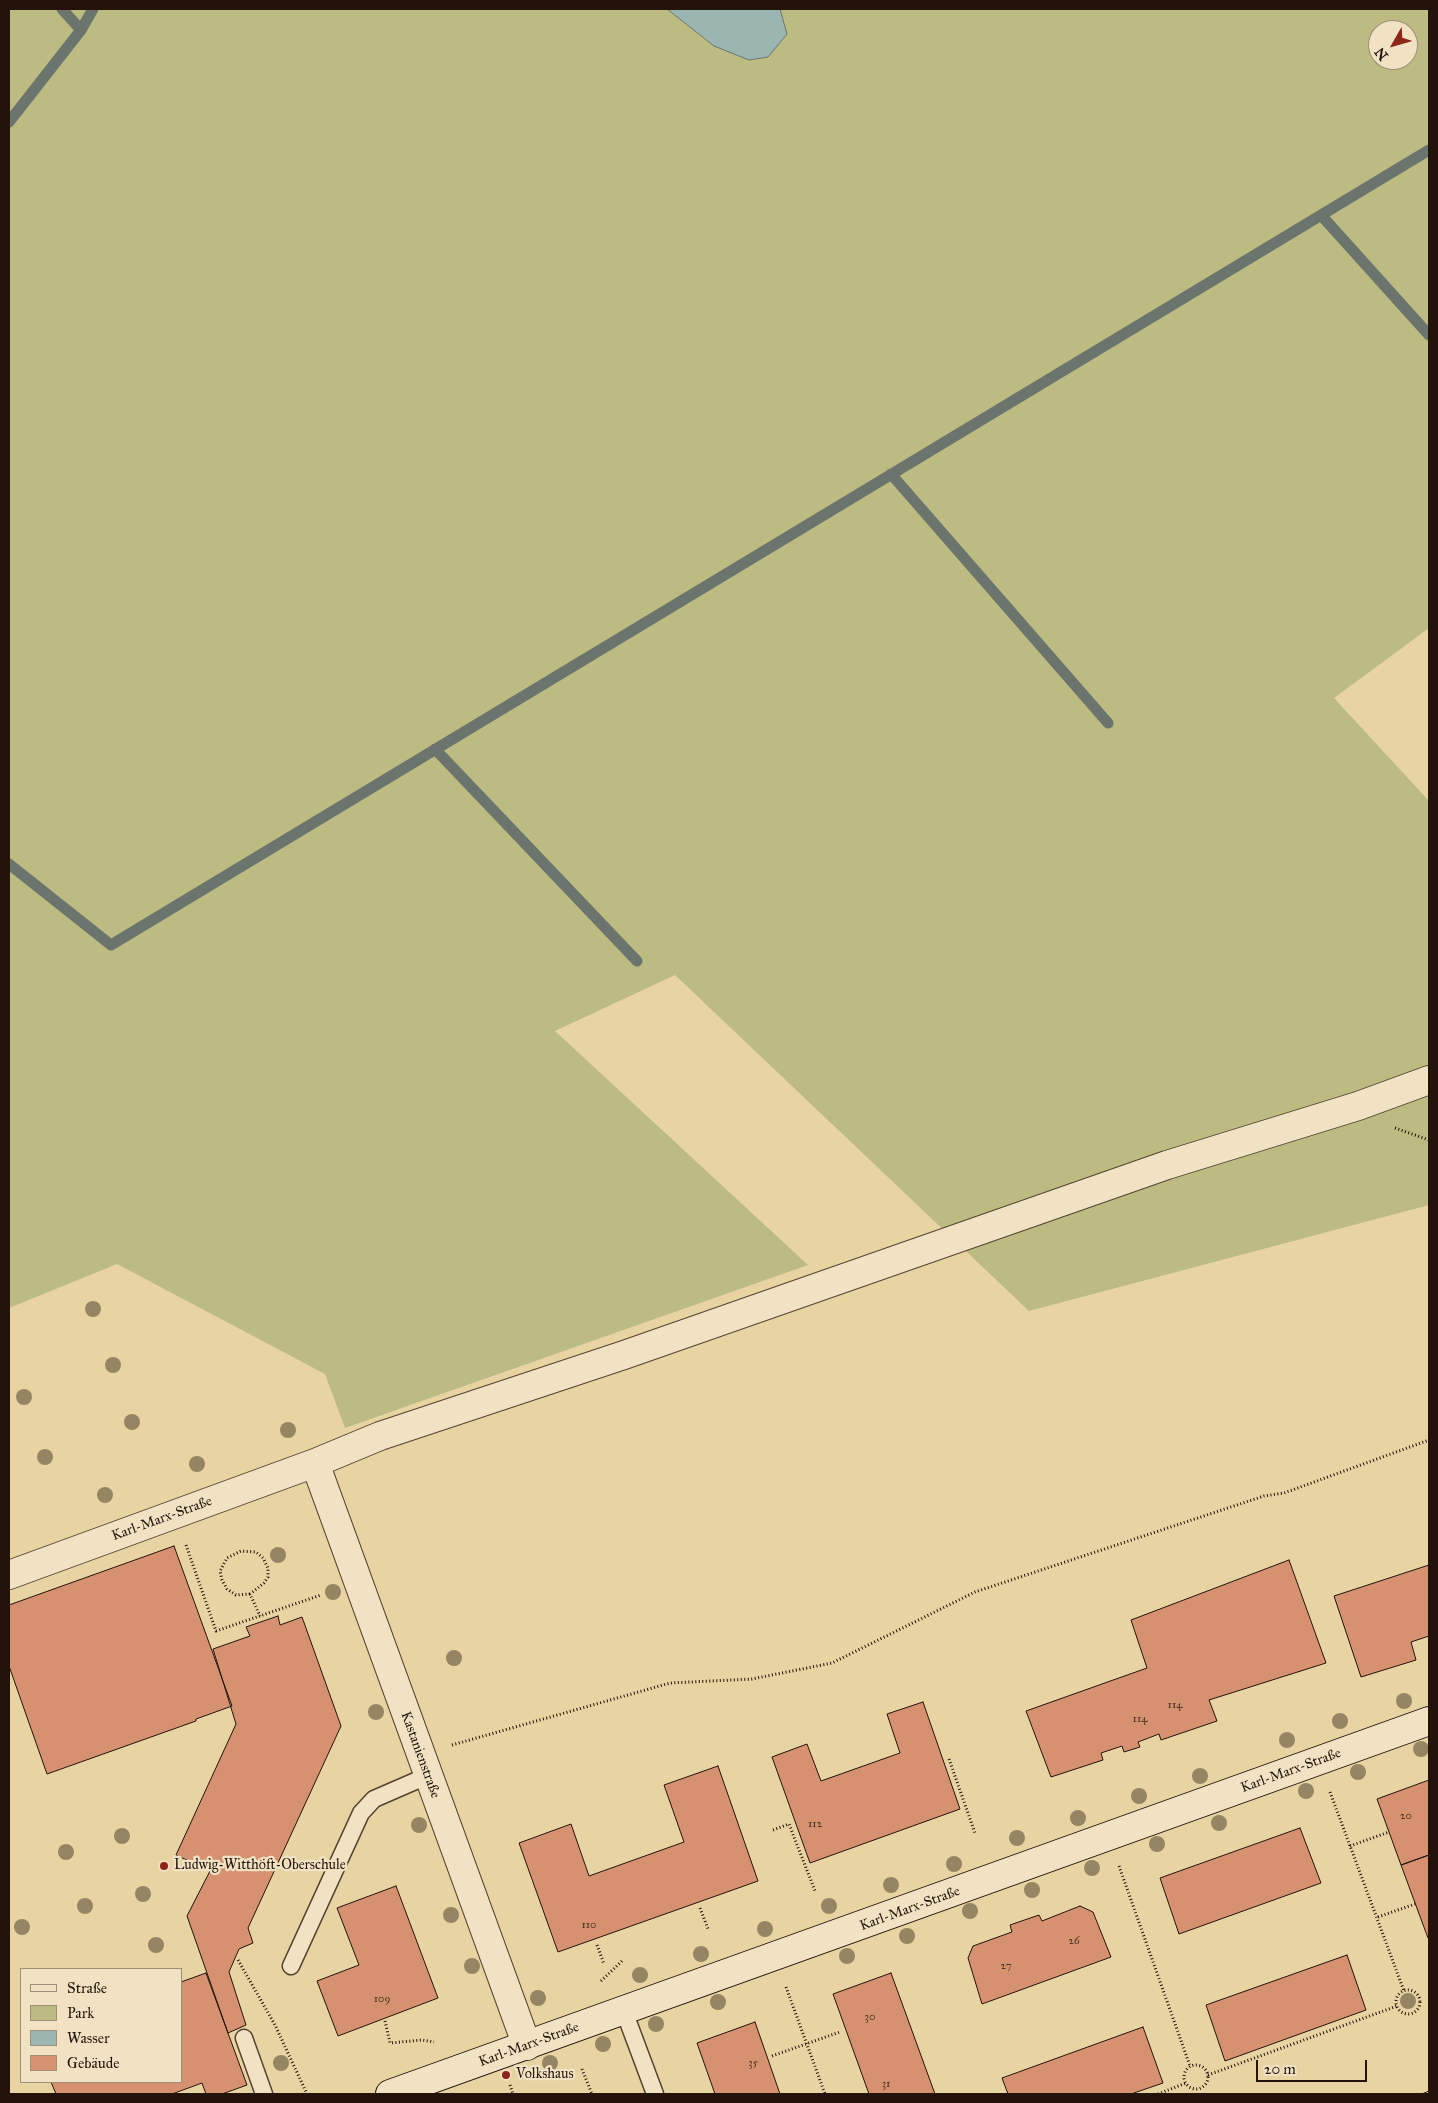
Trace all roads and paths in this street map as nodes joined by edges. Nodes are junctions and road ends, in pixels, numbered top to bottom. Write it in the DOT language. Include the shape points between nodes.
graph roads {
  1 [pos="1429,1080"];
  2 [pos="1429,1440"];
  3 [pos="316,1463"];
  4 [pos="185,1544"];
  5 [pos="9,1575"];
  6 [pos="250,1594"];
  7 [pos="321,1595"];
  8 [pos="260,1616"];
  9 [pos="1429,1721"];
  10 [pos="949,1759"];
  11 [pos="1318,1761"];
  12 [pos="423,1765"];
  13 [pos="773,1830"];
  14 [pos="1389,1832"];
  15 [pos="975,1833"];
  16 [pos="1109,1838"];
  17 [pos="1350,1846"];
  18 [pos="815,1891"];
  19 [pos="1415,1904"];
  20 [pos="700,1908"];
  21 [pos="1378,1917"];
  22 [pos="708,1929"];
  23 [pos="597,1945"];
  24 [pos="775,1957"];
  25 [pos="238,1960"];
  26 [pos="604,1964"];
  27 [pos="291,1966"];
  28 [pos="1404,1991"];
  29 [pos="1396,2006"];
  30 [pos="624,2010"];
  31 [pos="385,2021"];
  32 [pos="840,2032"];
  33 [pos="244,2038"];
  34 [pos="390,2043"];
  35 [pos="807,2044"];
  36 [pos="526,2046"];
  37 [pos="772,2056"];
  38 [pos="1190,2066"];
  39 [pos="582,2069"];
  40 [pos="1208,2075"];
  41 [pos="1186,2083"];
  42 [pos="264,2094"];
  43 [pos="307,2094"];
  44 [pos="390,2094"];
  45 [pos="592,2094"];
  46 [pos="655,2094"];
  47 [pos="825,2094"];
  48 [pos="1158,2094"];
  1 -- 3 [label="street, Karl-Marx-Straße" via="1358,1106 1168,1164 380,1436"];
  2 -- 12 [label="path" via="1284,1493 1264,1496 975,1592 832,1663 752,1679 670,1683"];
  3 -- 5 [label="street, Karl-Marx-Straße"];
  3 -- 12 [label="street, Kastanienstraße"];
  4 -- 8 [label="path" via="216,1631"];
  6 -- 6 [label="path" via="264,1583 268,1568 256,1552 242,1551 227,1558 220,1571 227,1589 236,1594"];
  6 -- 8 [label="path"];
  7 -- 8 [label="path"];
  9 -- 11 [label="street, Karl-Marx-Straße"];
  10 -- 15 [label="path"];
  11 -- 16 [label="street, Karl-Marx-Straße"];
  11 -- 17 [label="path"];
  12 -- 27 [label="lane" via="374,1799 361,1812"];
  12 -- 36 [label="street, Kastanienstraße"];
  13 -- 18 [label="path" via="789,1824"];
  14 -- 17 [label="path"];
  16 -- 24 [label="street, Karl-Marx-Straße"];
  16 -- 38 [label="path"];
  17 -- 21 [label="path"];
  19 -- 21 [label="path"];
  20 -- 22 [label="path"];
  21 -- 28 [label="path"];
  23 -- 26 [label="path"];
  24 -- 30 [label="street, Karl-Marx-Straße"];
  24 -- 35 [label="path"];
  25 -- 43 [label="path" via="275,2025"];
  28 -- 29 [label="path" via="1397,1996"];
  28 -- 29 [label="path" via="1417,1995 1419,2006 1406,2014"];
  29 -- 40 [label="path"];
  30 -- 36 [label="street, Karl-Marx-Straße"];
  30 -- 46 [label="lane"];
  31 -- 34 [label="path"];
  32 -- 35 [label="path"];
  33 -- 42 [label="lane"];
  35 -- 37 [label="path"];
  35 -- 47 [label="path"];
  36 -- 44 [label="street, Karl-Marx-Straße"];
  38 -- 40 [label="path" via="1202,2066"];
  38 -- 41 [label="path" via="1185,2072"];
  39 -- 45 [label="path"];
  40 -- 41 [label="path" via="1207,2083 1200,2088 1192,2088"];
  41 -- 48 [label="path"];
}
